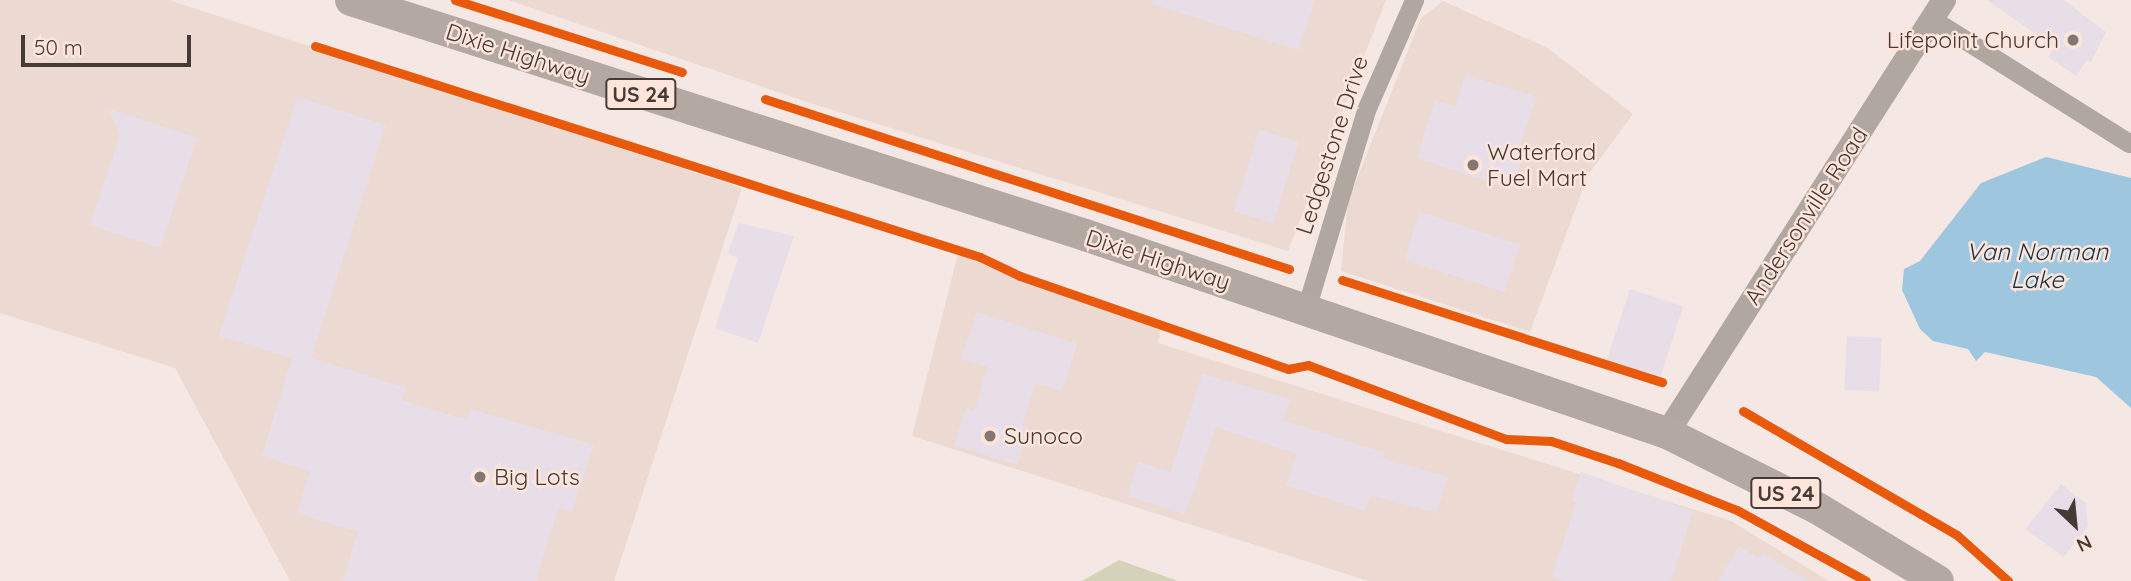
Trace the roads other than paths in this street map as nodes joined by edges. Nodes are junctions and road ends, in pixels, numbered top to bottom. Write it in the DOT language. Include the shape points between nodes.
graph roads {
  1 [pos="351,0"];
  2 [pos="1414,0"];
  3 [pos="1938,9"];
  4 [pos="2129,143"];
  5 [pos="1306,309"];
  6 [pos="1667,433"];
  7 [pos="1938,581"];
  1 -- 5 [label="main road, Dixie Highway / US 24"];
  2 -- 5 [label="street, Ledgestone Drive" via="1366,110"];
  3 -- 4 [label="street"];
  3 -- 6 [label="street, Andersonville Road"];
  5 -- 6 [label="main road, Dixie Highway / US 24"];
  6 -- 7 [label="main road, Dixie Highway / US 24" via="1817,508"];
}
